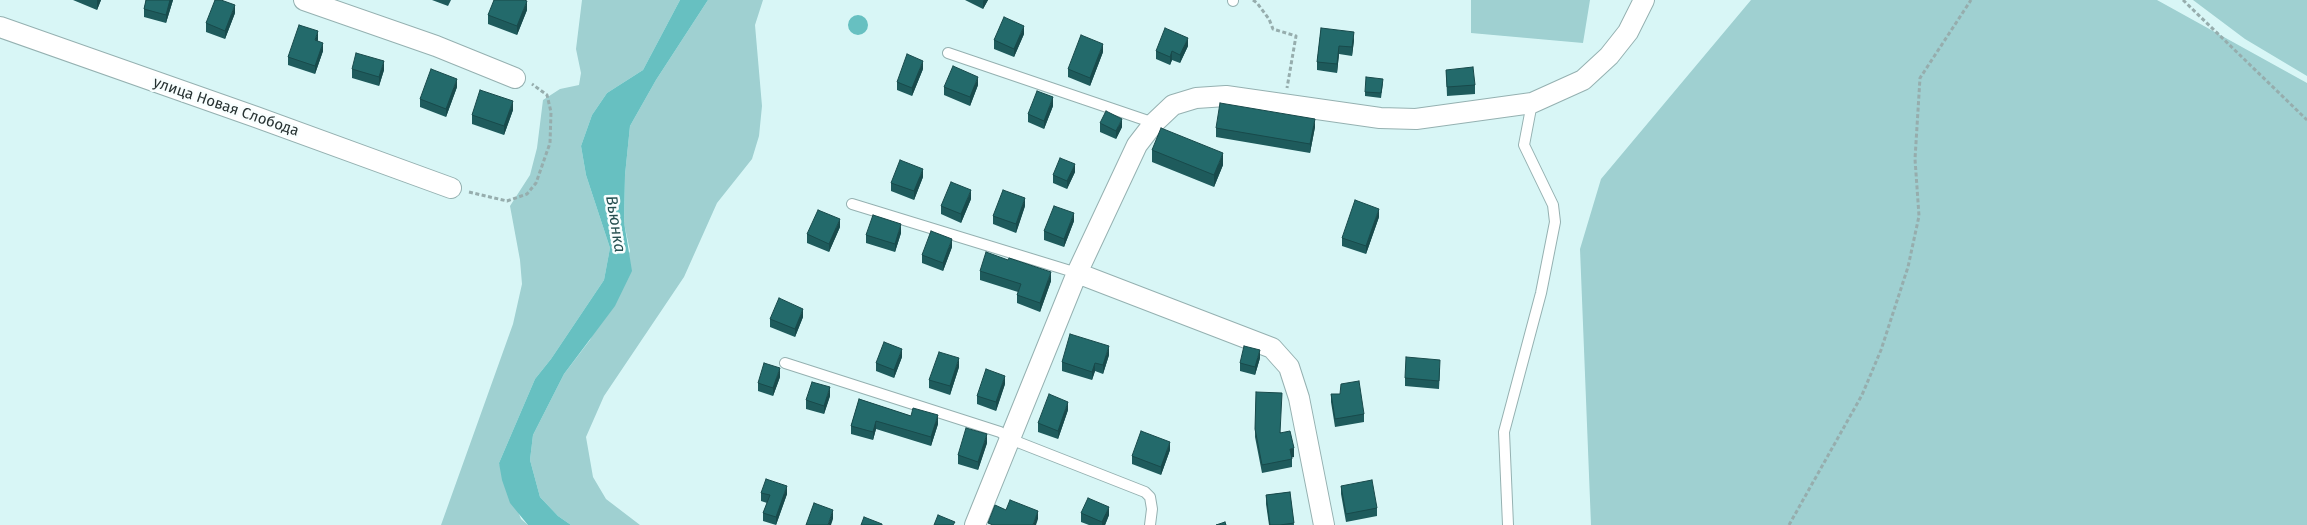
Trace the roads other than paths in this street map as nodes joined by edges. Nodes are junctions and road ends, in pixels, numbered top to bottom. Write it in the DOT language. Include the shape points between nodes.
graph roads {
  1 [pos="304,0"];
  2 [pos="1644,0"];
  3 [pos="0,27"];
  4 [pos="948,53"];
  5 [pos="515,78"];
  6 [pos="1532,103"];
  7 [pos="1154,123"];
  8 [pos="451,188"];
  9 [pos="852,204"];
  10 [pos="1077,273"];
  11 [pos="785,363"];
  12 [pos="1010,439"];
  13 [pos="975,525"];
  14 [pos="1150,525"];
  15 [pos="1324,525"];
  16 [pos="1508,525"];
  1 -- 5 [label="street" via="436,46"];
  2 -- 6 [label="street" via="1628,32 1609,56 1583,80"];
  3 -- 8 [label="street, улица Новая Слобода"];
  4 -- 7 [label="lane"];
  6 -- 7 [label="street" via="1416,119 1380,118 1226,96 1196,98 1173,105"];
  6 -- 16 [label="lane" via="1524,145 1553,205 1555,222 1541,293 1504,432"];
  7 -- 10 [label="street" via="1137,145"];
  9 -- 10 [label="lane"];
  10 -- 12 [label="street"];
  10 -- 15 [label="street" via="1272,348 1289,367 1299,398"];
  11 -- 12 [label="lane" via="1000,432"];
  12 -- 13 [label="street"];
  12 -- 14 [label="lane" via="1145,492 1150,497 1152,509"];
}
